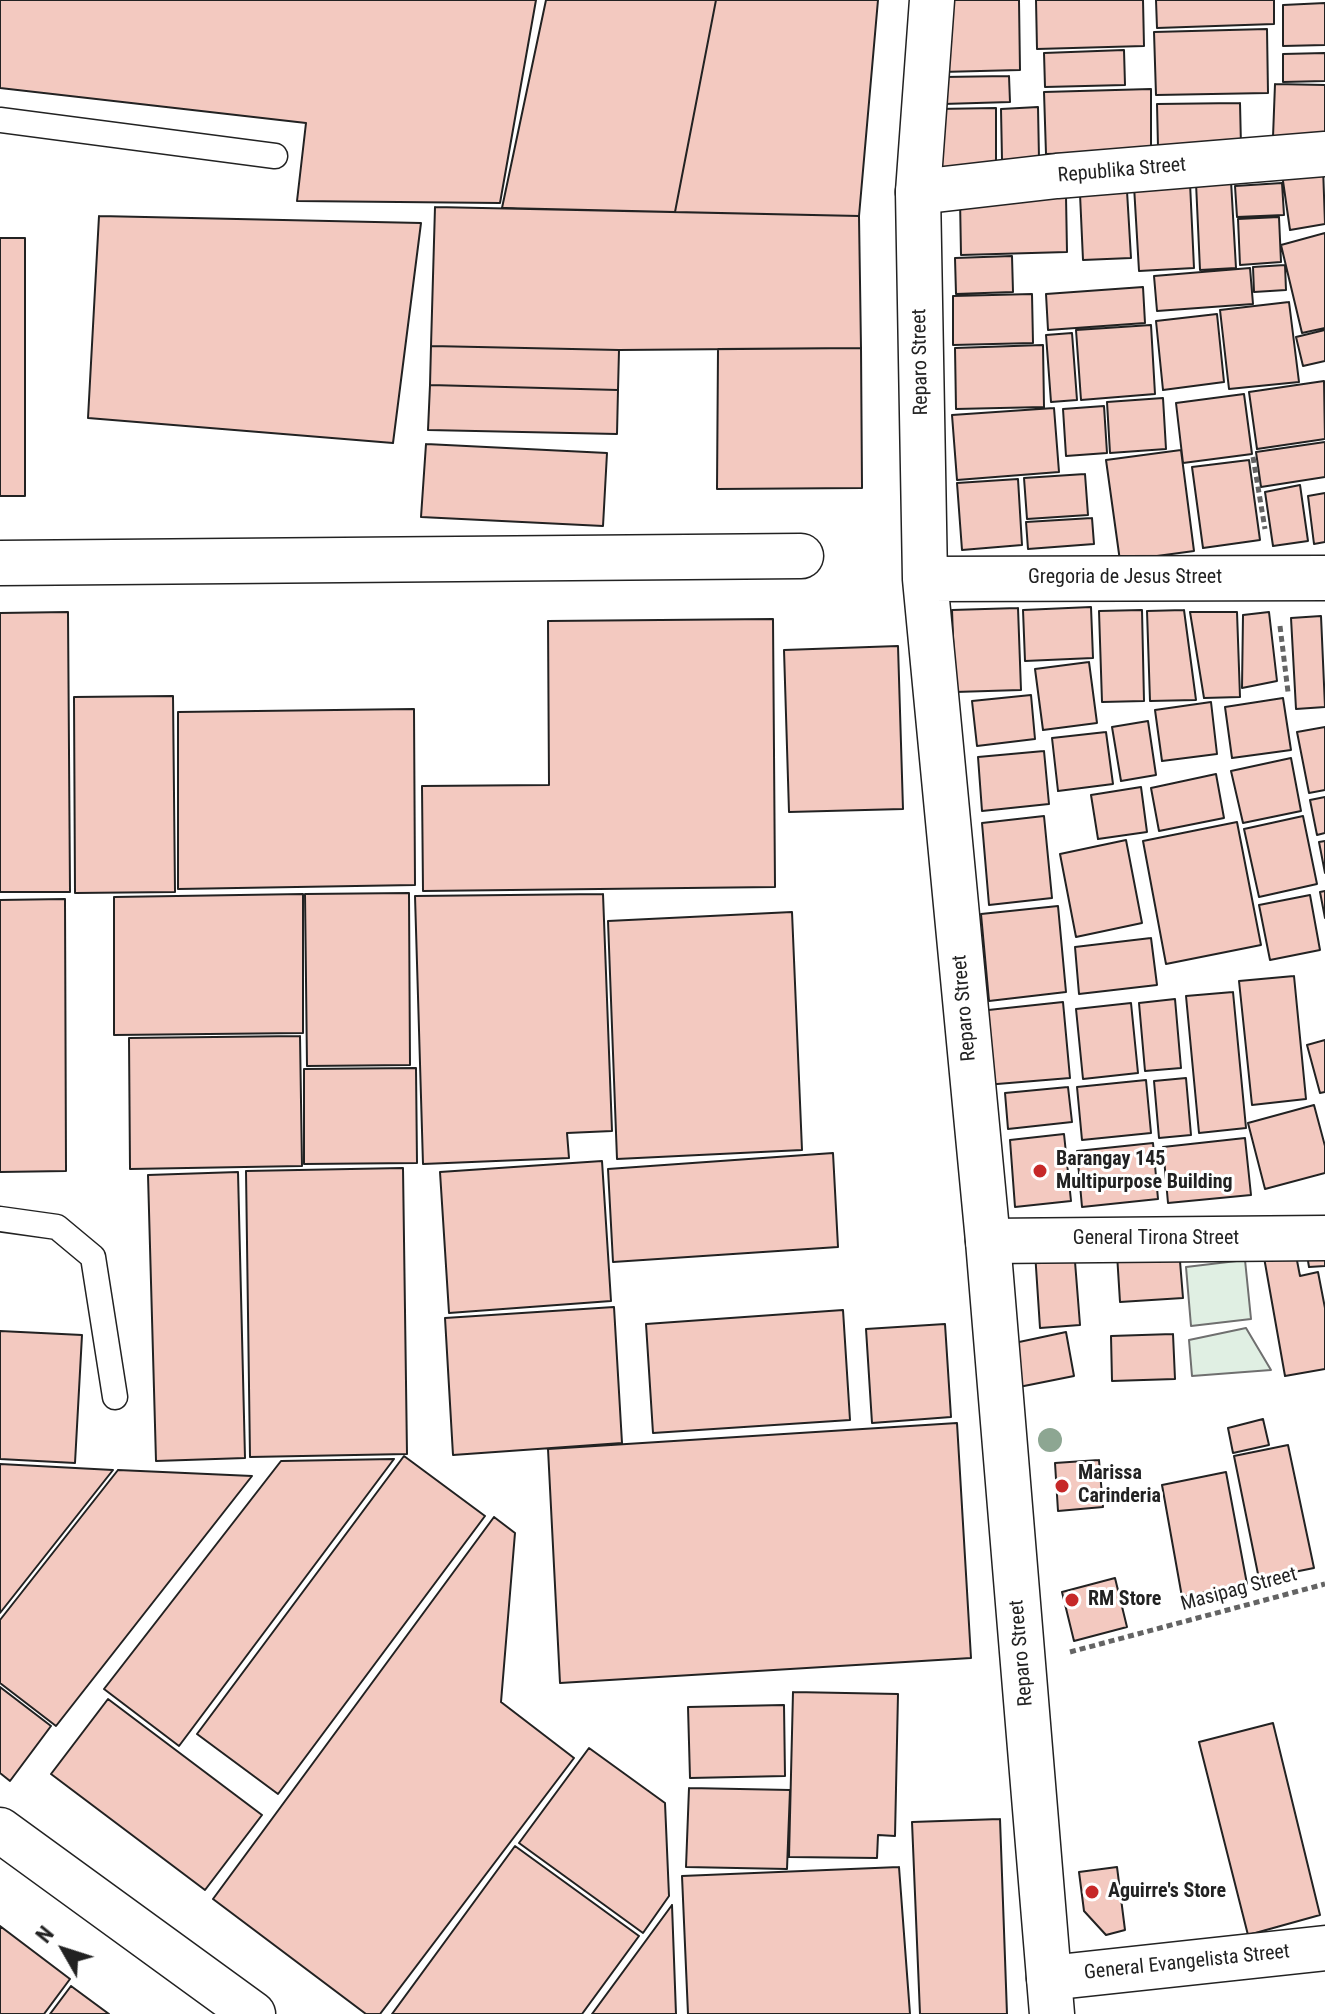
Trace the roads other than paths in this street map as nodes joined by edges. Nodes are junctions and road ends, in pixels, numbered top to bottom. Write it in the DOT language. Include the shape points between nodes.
graph roads {
  1 [pos="932,0"];
  2 [pos="0,120"];
  3 [pos="1325,154"];
  4 [pos="275,156"];
  5 [pos="918,192"];
  6 [pos="801,556"];
  7 [pos="0,563"];
  8 [pos="1325,578"];
  9 [pos="925,579"];
  10 [pos="0,1219"];
  11 [pos="1325,1238"];
  12 [pos="988,1241"];
  13 [pos="115,1397"];
  14 [pos="0,1830"];
  15 [pos="1325,1948"];
  16 [pos="1050,1996"];
  17 [pos="253,2014"];
  1 -- 5 [label="street, Reparo Street"];
  2 -- 4 [label="lane"];
  3 -- 5 [label="street, Republika Street"];
  5 -- 9 [label="street, Reparo Street"];
  6 -- 7 [label="street"];
  8 -- 9 [label="street, Gregoria de Jesus Street"];
  9 -- 12 [label="street, Reparo Street"];
  10 -- 13 [label="lane" via="57,1227 93,1257"];
  11 -- 12 [label="street, General Tirona Street"];
  12 -- 16 [label="street, Reparo Street"];
  14 -- 17 [label="street"];
  15 -- 16 [label="street, General Evangelista Street"];
}
